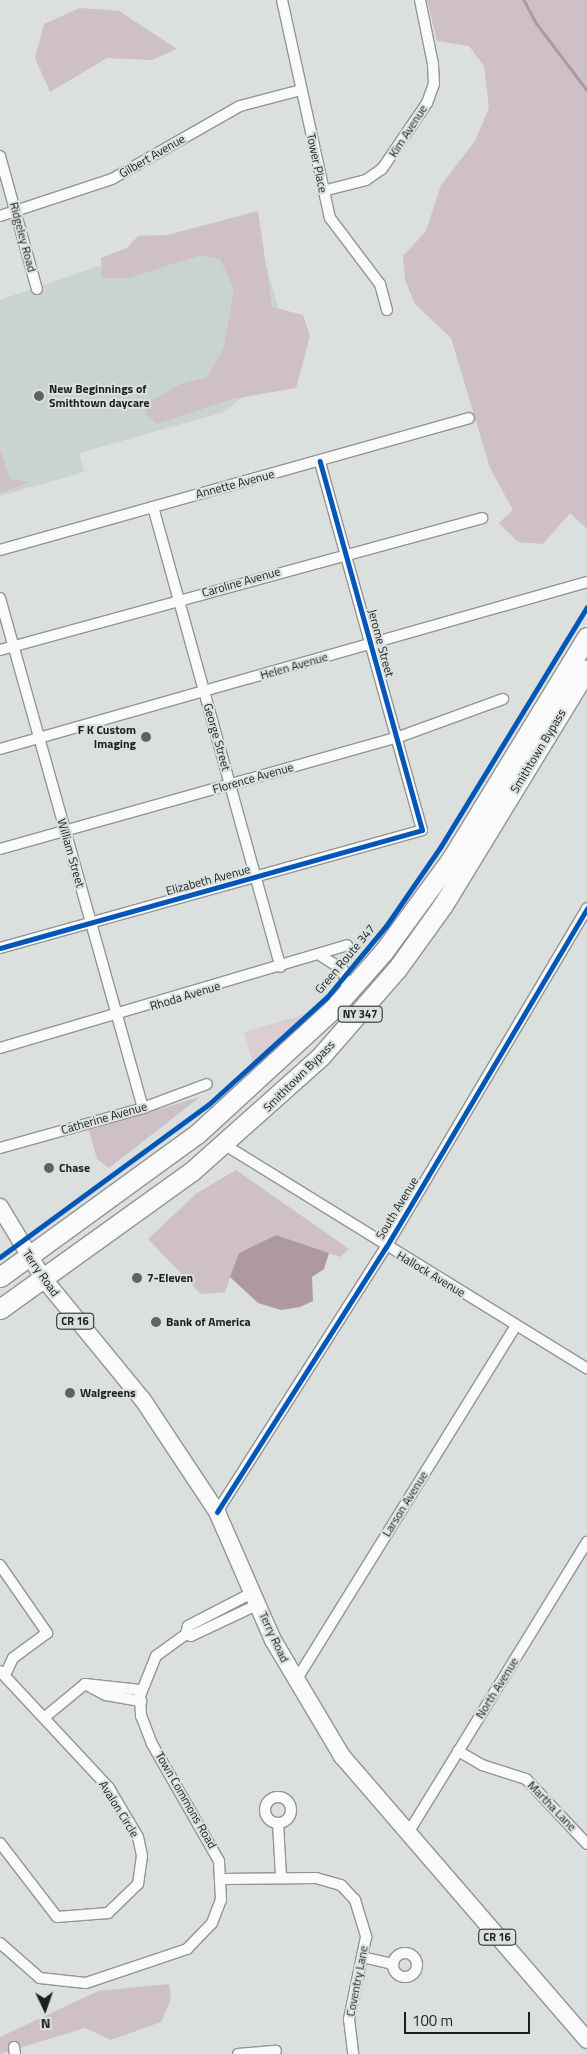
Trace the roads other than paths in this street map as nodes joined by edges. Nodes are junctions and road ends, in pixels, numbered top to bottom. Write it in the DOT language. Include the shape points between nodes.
graph roads {
  1 [pos="282,0"];
  2 [pos="420,0"];
  3 [pos="301,90"];
  4 [pos="0,156"];
  5 [pos="323,191"];
  6 [pos="16,212"];
  7 [pos="0,216"];
  8 [pos="36,289"];
  9 [pos="387,310"];
  10 [pos="469,418"];
  11 [pos="320,461"];
  12 [pos="153,507"];
  13 [pos="482,518"];
  14 [pos="0,550"];
  15 [pos="346,552"];
  16 [pos="587,582"];
  17 [pos="0,598"];
  18 [pos="179,600"];
  19 [pos="587,637"];
  20 [pos="371,644"];
  21 [pos="13,646"];
  22 [pos="0,650"];
  23 [pos="587,669"];
  24 [pos="204,692"];
  25 [pos="503,699"];
  26 [pos="38,738"];
  27 [pos="396,738"];
  28 [pos="0,749"];
  29 [pos="230,784"];
  30 [pos="422,830"];
  31 [pos="64,831"];
  32 [pos="0,849"];
  33 [pos="256,877"];
  34 [pos="587,908"];
  35 [pos="91,922"];
  36 [pos="347,946"];
  37 [pos="0,948"];
  38 [pos="320,955"];
  39 [pos="281,967"];
  40 [pos="348,993"];
  41 [pos="117,1016"];
  42 [pos="0,1048"];
  43 [pos="207,1084"];
  44 [pos="143,1108"];
  45 [pos="225,1145"];
  46 [pos="0,1148"];
  47 [pos="0,1207"];
  48 [pos="386,1247"];
  49 [pos="29,1257"];
  50 [pos="0,1277"];
  51 [pos="44,1278"];
  52 [pos="0,1309"];
  53 [pos="516,1326"];
  54 [pos="587,1369"];
  55 [pos="217,1512"];
  56 [pos="587,1542"];
  57 [pos="0,1565"];
  58 [pos="256,1598"];
  59 [pos="3,1672"];
  60 [pos="295,1682"];
  61 [pos="85,1684"];
  62 [pos="141,1690"];
  63 [pos="141,1701"];
  64 [pos="45,1717"];
  65 [pos="458,1751"];
  66 [pos="278,1823"];
  67 [pos="408,1833"];
  68 [pos="0,1843"];
  69 [pos="587,1844"];
  70 [pos="281,1876"];
  71 [pos="223,1879"];
  72 [pos="0,1944"];
  73 [pos="362,1957"];
  74 [pos="392,1964"];
  75 [pos="587,2040"];
  76 [pos="276,2051"];
  77 [pos="238,2054"];
  78 [pos="353,2054"];
  1 -- 3 [label="street, Tower Place"];
  2 -- 5 [label="street, Kim Avenue" via="433,64 434,84 427,104 382,169 366,180"];
  3 -- 5 [label="street, Tower Place"];
  3 -- 6 [label="street, Gilbert Avenue" via="240,106 136,168"];
  4 -- 6 [label="street, Ridgeley Road"];
  5 -- 9 [label="street, Tower Place" via="330,218 380,284"];
  6 -- 7 [label="street, Gilbert Avenue"];
  6 -- 8 [label="street, Ridgeley Road"];
  10 -- 11 [label="street, Annette Avenue"];
  11 -- 12 [label="street, Annette Avenue"];
  11 -- 15 [label="street, Jerome Street"];
  12 -- 14 [label="street, Annette Avenue"];
  12 -- 18 [label="street, George Street"];
  13 -- 15 [label="street, Caroline Avenue"];
  15 -- 18 [label="street, Caroline Avenue"];
  15 -- 20 [label="street, Jerome Street"];
  16 -- 20 [label="street, Helen Avenue"];
  17 -- 21 [label="street, William Street"];
  18 -- 21 [label="street, Caroline Avenue"];
  18 -- 24 [label="street, George Street"];
  19 -- 40 [label="highway, Smithtown Bypass / NY 347" via="452,858"];
  20 -- 24 [label="street, Helen Avenue"];
  20 -- 27 [label="street, Jerome Street"];
  21 -- 22 [label="street, Caroline Avenue"];
  21 -- 26 [label="street, William Street"];
  23 -- 45 [label="highway, Smithtown Bypass / NY 347" via="458,882 397,969 306,1071"];
  24 -- 26 [label="street, Helen Avenue"];
  24 -- 29 [label="street, George Street"];
  25 -- 27 [label="street, Florence Avenue"];
  26 -- 28 [label="street, Helen Avenue"];
  26 -- 31 [label="street, William Street"];
  27 -- 29 [label="street, Florence Avenue"];
  27 -- 30 [label="street, Jerome Street"];
  29 -- 31 [label="street, Florence Avenue"];
  29 -- 33 [label="street, George Street"];
  30 -- 33 [label="street, Elizabeth Avenue"];
  31 -- 32 [label="street, Florence Avenue"];
  31 -- 35 [label="street, William Street"];
  33 -- 35 [label="street, Elizabeth Avenue"];
  33 -- 39 [label="street, George Street"];
  34 -- 48 [label="street, South Avenue"];
  35 -- 37 [label="street, Elizabeth Avenue"];
  35 -- 41 [label="street, William Street"];
  36 -- 38 [label="street, Rhoda Avenue"];
  38 -- 39 [label="street, Rhoda Avenue"];
  38 -- 40 [label="street" via="340,967"];
  39 -- 41 [label="street, Rhoda Avenue"];
  40 -- 49 [label="highway, Smithtown Bypass / NY 347" via="210,1125"];
  41 -- 42 [label="street, Rhoda Avenue"];
  41 -- 44 [label="street, William Street"];
  43 -- 44 [label="street, Catherine Avenue"];
  44 -- 46 [label="street, Catherine Avenue"];
  45 -- 48 [label="street, Hallock Avenue"];
  45 -- 51 [label="highway, Smithtown Bypass / NY 347"];
  47 -- 49 [label="main road, Terry Road / CR 16"];
  48 -- 53 [label="street, Hallock Avenue"];
  48 -- 55 [label="street, South Avenue"];
  49 -- 50 [label="highway, Smithtown Bypass / NY 347"];
  49 -- 51 [label="main road, Terry Road / CR 16"];
  51 -- 52 [label="highway, Smithtown Bypass / NY 347"];
  51 -- 55 [label="main road, Terry Road / CR 16" via="143,1400"];
  53 -- 54 [label="street, Hallock Avenue"];
  53 -- 60 [label="street, Larson Avenue"];
  55 -- 58 [label="main road, Terry Road / CR 16"];
  56 -- 65 [label="street, North Avenue"];
  57 -- 59 [label="street" via="47,1633 13,1658"];
  58 -- 60 [label="main road, Terry Road / CR 16"];
  58 -- 62 [label="street, Town Commons Road" via="188,1626 186,1634 156,1656"];
  59 -- 64 [label="street, Avalon Circle"];
  60 -- 67 [label="main road, Terry Road / CR 16" via="342,1756"];
  61 -- 62 [label="street"];
  61 -- 63 [label="street" via="106,1695"];
  61 -- 64 [label="street"];
  62 -- 63 [label="street, Town Commons Road"];
  63 -- 71 [label="street, Town Commons Road" via="144,1727 216,1851"];
  64 -- 68 [label="street, Avalon Circle" via="109,1788 138,1837 142,1856 138,1884 108,1913 57,1917"];
  65 -- 67 [label="street, North Avenue"];
  65 -- 69 [label="street, Martha Lane" via="482,1765 526,1779"];
  66 -- 70 [label="street"];
  67 -- 75 [label="main road, Terry Road / CR 16"];
  70 -- 71 [label="street, Coventry Lane"];
  70 -- 73 [label="street, Coventry Lane" via="316,1878 341,1885 355,1900 365,1923"];
  71 -- 72 [label="street, Town Commons Road" via="212,1923 187,1949 86,1983 40,1978"];
  73 -- 74 [label="street"];
  73 -- 78 [label="street, Coventry Lane" via="349,2019"];
  76 -- 77 [label="street"];
}
